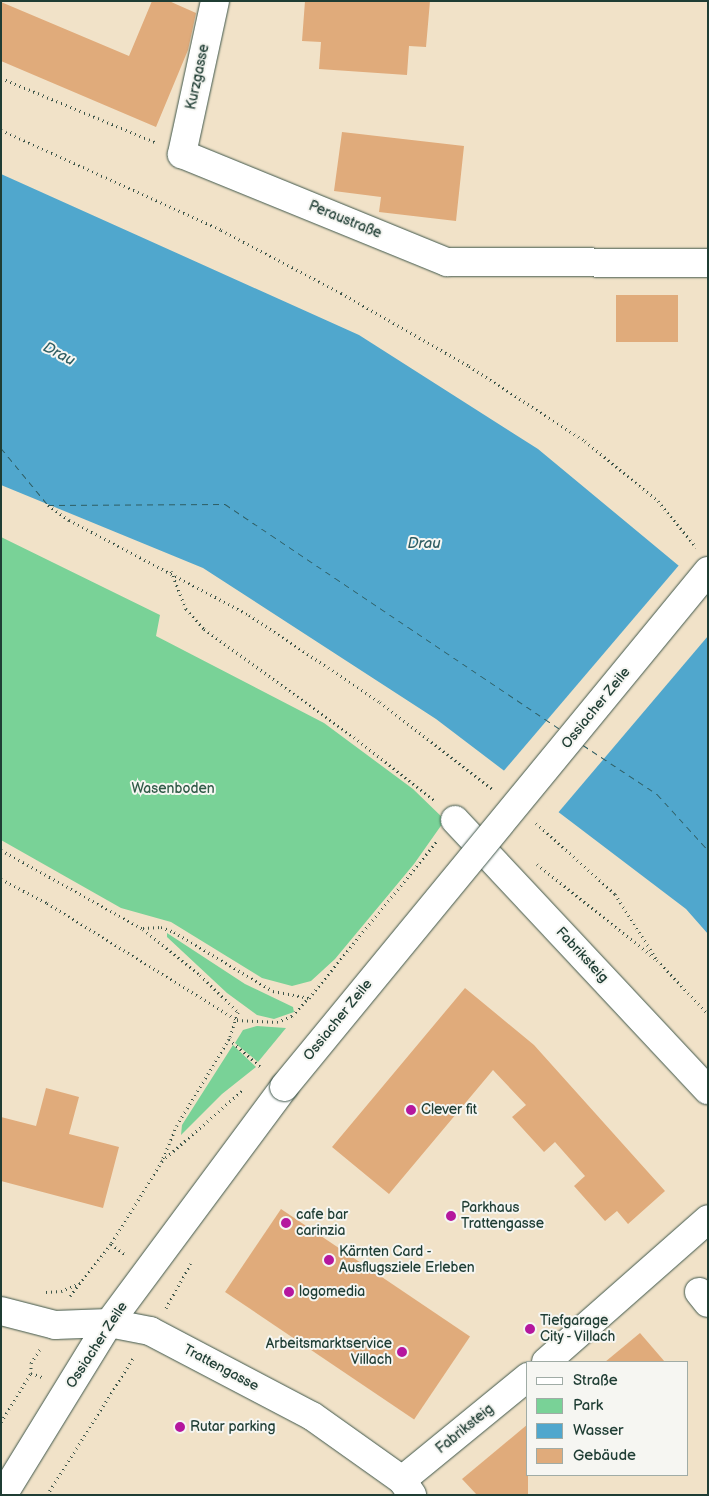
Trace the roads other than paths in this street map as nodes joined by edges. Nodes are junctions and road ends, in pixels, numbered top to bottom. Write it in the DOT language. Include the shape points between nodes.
graph roads {
  1 [pos="215,1"];
  2 [pos="182,154"];
  3 [pos="708,263"];
  4 [pos="705,562"];
  5 [pos="455,820"];
  6 [pos="708,1090"];
  7 [pos="708,1219"];
  8 [pos="1,1312"];
  9 [pos="109,1323"];
  10 [pos="547,1361"];
  11 [pos="526,1379"];
  12 [pos="407,1488"];
  13 [pos="4,1495"];
  1 -- 2 [label="street, Kurzgasse"];
  2 -- 3 [label="street, Peraustraße" via="447,262"];
  4 -- 9 [label="street, Ossiacher Zeile, bridge" via="284,1087"];
  5 -- 6 [label="street, Fabriksteig"];
  7 -- 10 [label="street"];
  8 -- 9 [label="street, Trattengasse" via="55,1325"];
  9 -- 12 [label="street, Trattengasse" via="150,1331 312,1416"];
  9 -- 13 [label="street, Ossiacher Zeile"];
  11 -- 12 [label="street, Fabriksteig"];
}
